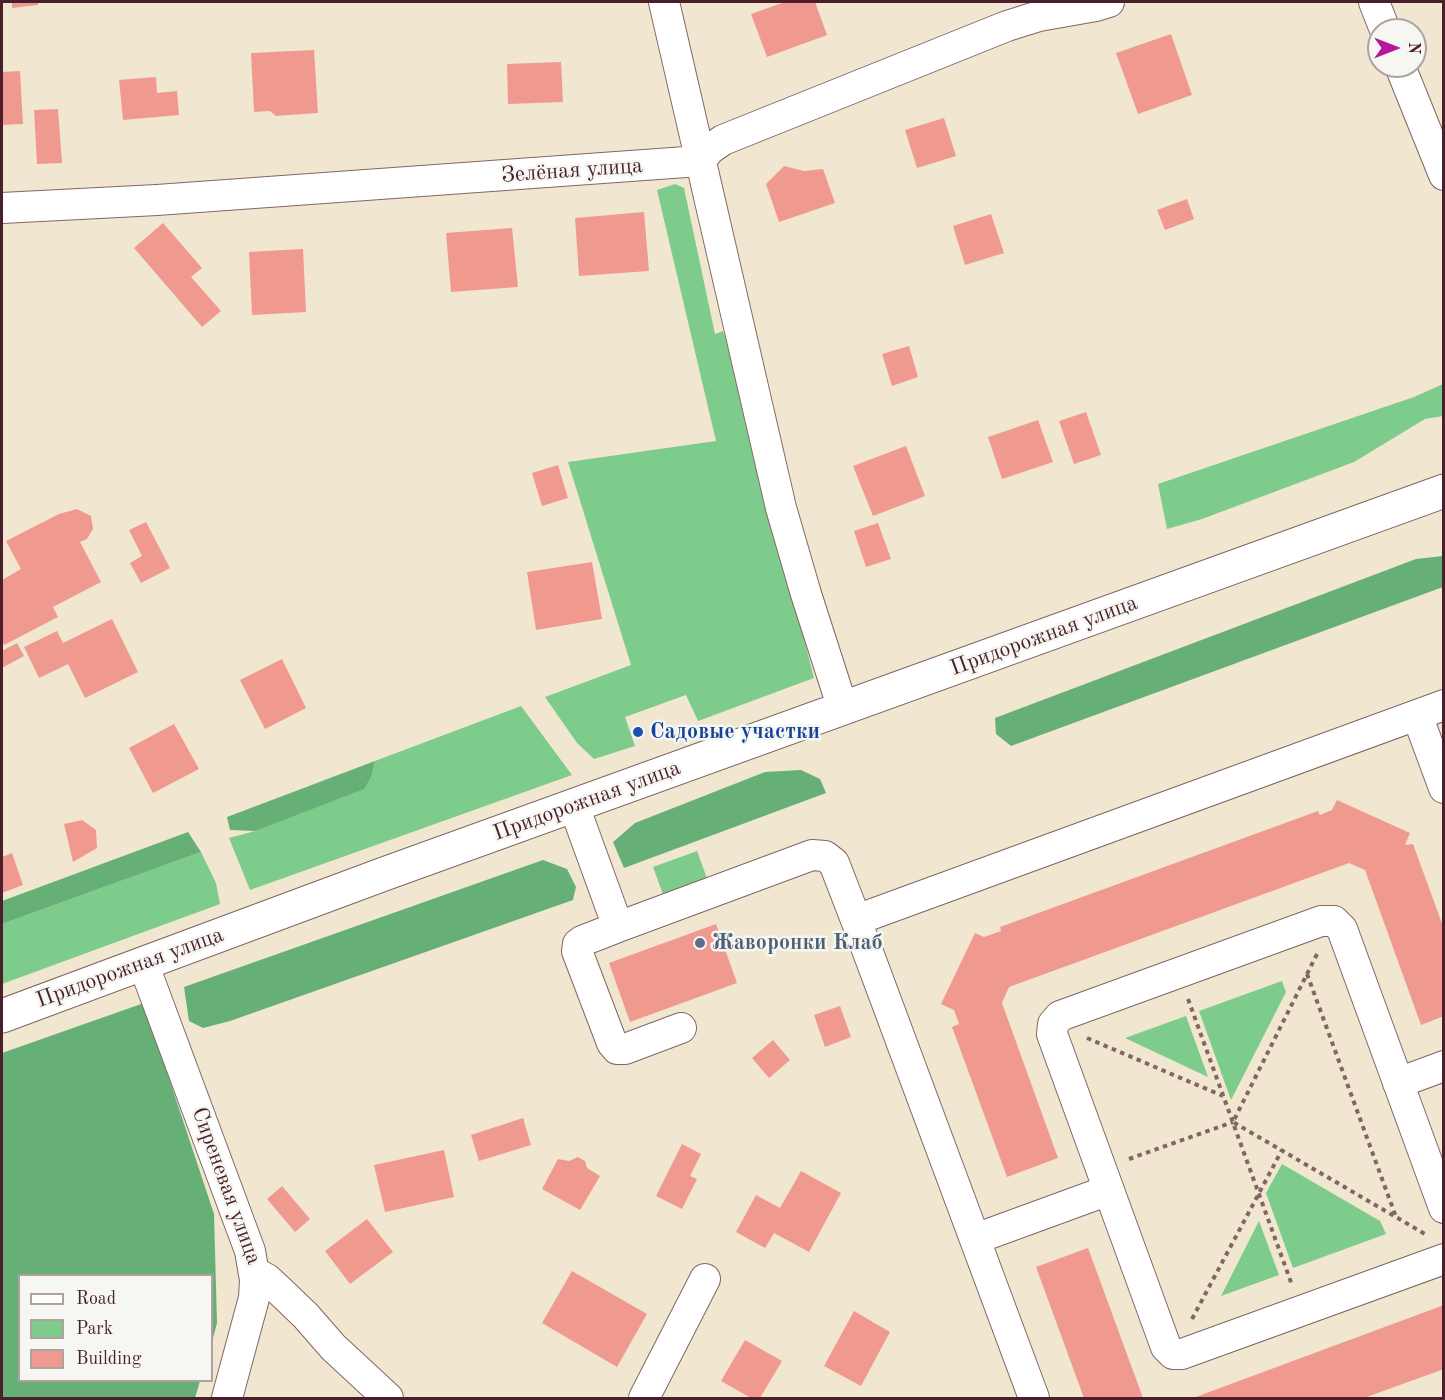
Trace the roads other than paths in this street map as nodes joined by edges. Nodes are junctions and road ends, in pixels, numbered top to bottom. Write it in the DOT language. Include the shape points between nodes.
graph roads {
  1 [pos="664,2"];
  2 [pos="1109,2"];
  3 [pos="1374,2"];
  4 [pos="1380,18"];
  5 [pos="1405,78"];
  6 [pos="700,161"];
  7 [pos="1443,175"];
  8 [pos="2,208"];
  9 [pos="1443,491"];
  10 [pos="843,709"];
  11 [pos="1430,710"];
  12 [pos="1443,788"];
  13 [pos="574,806"];
  14 [pos="856,920"];
  15 [pos="618,927"];
  16 [pos="143,963"];
  17 [pos="2,1016"];
  18 [pos="681,1028"];
  19 [pos="1443,1066"];
  20 [pos="1398,1083"];
  21 [pos="1105,1180"];
  22 [pos="1443,1208"];
  23 [pos="975,1239"];
  24 [pos="1439,1249"];
  25 [pos="254,1272"];
  26 [pos="705,1279"];
  27 [pos="227,1398"];
  28 [pos="388,1398"];
  29 [pos="644,1398"];
  30 [pos="1034,1398"];
  1 -- 6 [label="street"];
  2 -- 6 [label="street" via="1007,26 723,140"];
  3 -- 4 [label="street"];
  5 -- 7 [label="street"];
  6 -- 8 [label="street, Зелёная улица"];
  6 -- 10 [label="street" via="781,508"];
  9 -- 10 [label="main road, Придорожная улица"];
  10 -- 13 [label="main road, Придорожная улица"];
  11 -- 12 [label="street"];
  11 -- 14 [label="street"];
  13 -- 15 [label="street"];
  13 -- 16 [label="main road, Придорожная улица"];
  14 -- 15 [label="street" via="834,863 825,856 813,855"];
  14 -- 23 [label="street"];
  15 -- 18 [label="street" via="582,941 577,951 612,1043 616,1049 625,1049"];
  16 -- 17 [label="main road, Придорожная улица"];
  16 -- 25 [label="street, Сиреневая улица" via="242,1226"];
  19 -- 20 [label="street"];
  20 -- 21 [label="street" via="1342,929 1334,921 1321,921 1060,1016 1053,1024 1052,1034"];
  20 -- 22 [label="street"];
  21 -- 23 [label="street"];
  21 -- 24 [label="street" via="1166,1347 1173,1354 1302,1311"];
  23 -- 30 [label="street"];
  25 -- 27 [label="street" via="254,1298"];
  25 -- 28 [label="street, Сиреневая улица" via="280,1291"];
  26 -- 29 [label="street"];
}
